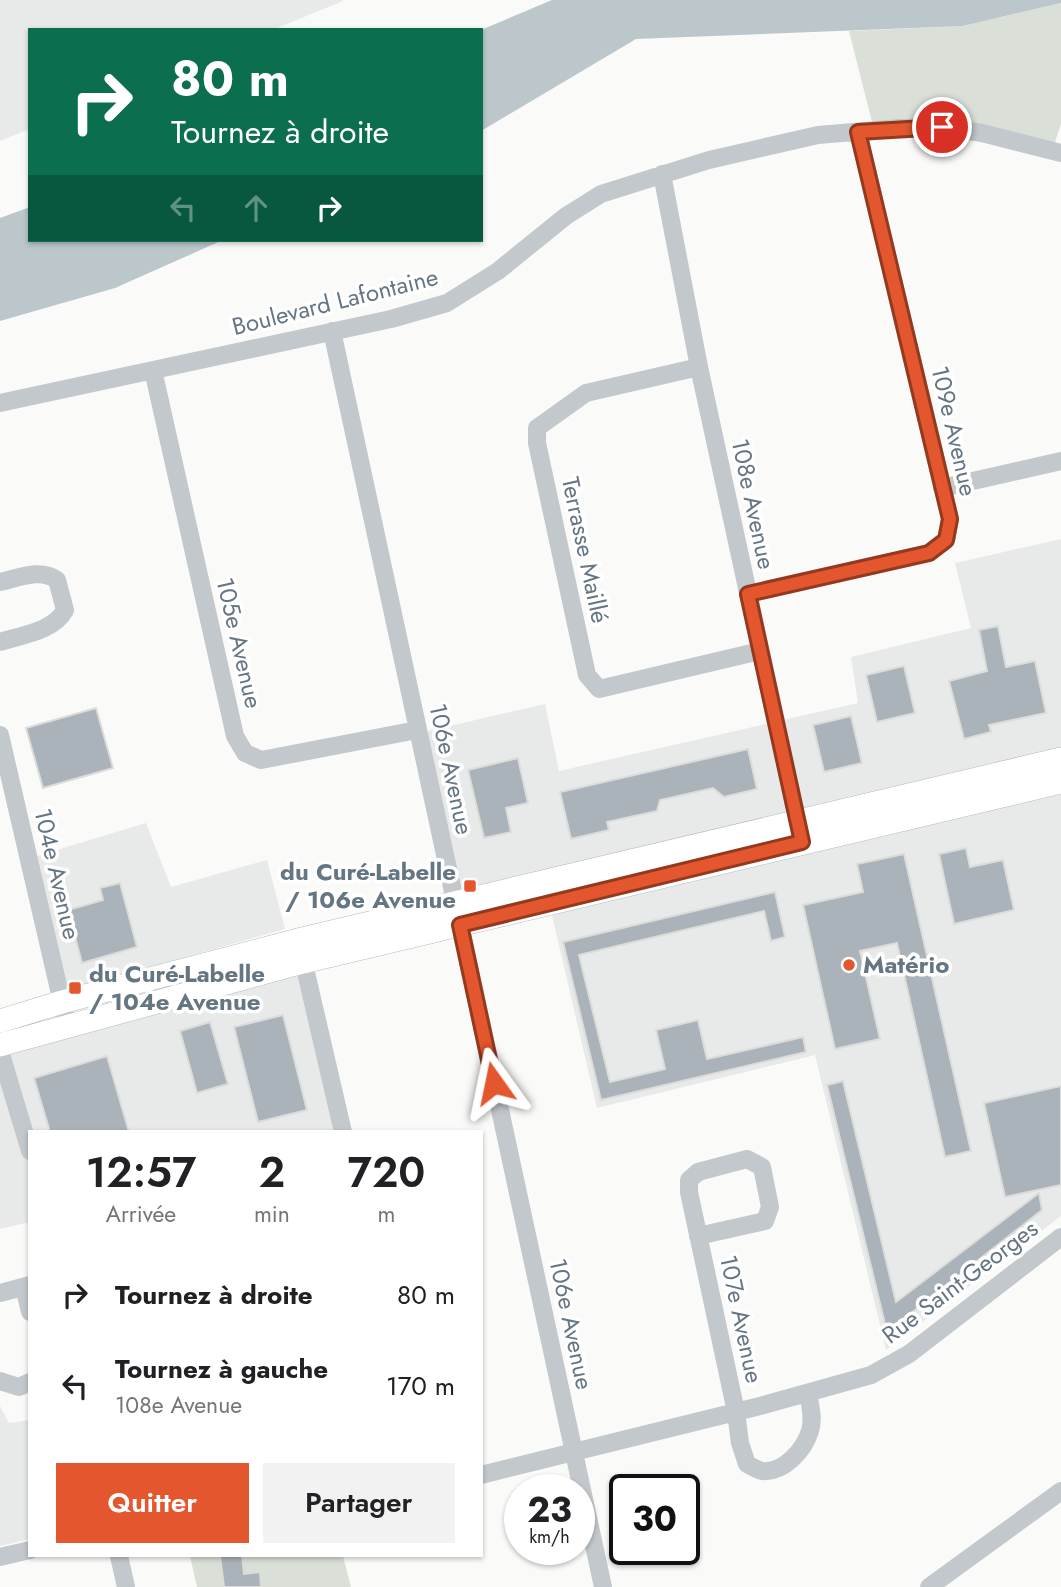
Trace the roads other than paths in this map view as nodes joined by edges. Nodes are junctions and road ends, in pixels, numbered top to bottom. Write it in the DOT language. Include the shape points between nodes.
graph roads {
  1 [pos="858,132"];
  2 [pos="1061,153"];
  3 [pos="663,174"];
  4 [pos="332,331"];
  5 [pos="699,367"];
  6 [pos="153,370"];
  7 [pos="0,402"];
  8 [pos="1061,461"];
  9 [pos="942,488"];
  10 [pos="0,582"];
  11 [pos="748,594"];
  12 [pos="0,642"];
  13 [pos="760,651"];
  14 [pos="417,730"];
  15 [pos="0,735"];
  16 [pos="1061,759"];
  17 [pos="1061,782"];
  18 [pos="800,832"];
  19 [pos="455,902"];
  20 [pos="460,925"];
  21 [pos="301,951"];
  22 [pos="62,1002"];
  23 [pos="0,1021"];
  24 [pos="67,1024"];
  25 [pos="0,1045"];
  26 [pos="0,1051"];
  27 [pos="343,1130"];
  28 [pos="28,1144"];
  29 [pos="698,1236"];
  30 [pos="1061,1237"];
  31 [pos="27,1286"];
  32 [pos="0,1293"];
  33 [pos="0,1381"];
  34 [pos="28,1383"];
  35 [pos="808,1393"];
  36 [pos="736,1412"];
  37 [pos="574,1453"];
  38 [pos="483,1475"];
  39 [pos="1061,1491"];
  40 [pos="28,1550"];
  41 [pos="0,1557"];
  42 [pos="120,1557"];
  43 [pos="126,1587"];
  44 [pos="603,1587"];
  45 [pos="929,1587"];
  1 -- 2 [label="street, Boulevard Lafontaine" via="942,127"];
  1 -- 3 [label="street, Boulevard Lafontaine" via="818,135"];
  1 -- 9 [label="street, 109e Avenue"];
  3 -- 4 [label="street, Boulevard Lafontaine" via="601,194 447,303"];
  3 -- 5 [label="street, 108e Avenue"];
  4 -- 6 [label="street, Boulevard Lafontaine"];
  4 -- 14 [label="street, 106e Avenue"];
  5 -- 11 [label="street, 108e Avenue"];
  5 -- 13 [label="street, Terrasse Maillé" via="586,393 537,428 537,443 587,675 599,689"];
  6 -- 7 [label="street, Boulevard Lafontaine"];
  6 -- 14 [label="street, 105e Avenue" via="234,736 245,753 261,760"];
  8 -- 9 [label="street"];
  9 -- 11 [label="street, 109e Avenue" via="950,519 946,540 929,553"];
  10 -- 12 [label="street" via="48,574 57,579 65,610 60,620 49,626"];
  11 -- 13 [label="street, 108e Avenue"];
  13 -- 18 [label="street, 108e Avenue"];
  14 -- 19 [label="street, 106e Avenue"];
  15 -- 22 [label="street, 104e Avenue"];
  16 -- 18 [label="main road"];
  17 -- 18 [label="main road"];
  18 -- 19 [label="main road"];
  18 -- 20 [label="main road"];
  19 -- 20 [label="street, 106e Avenue"];
  19 -- 21 [label="main road"];
  20 -- 21 [label="main road"];
  20 -- 37 [label="street, 106e Avenue"];
  21 -- 22 [label="main road"];
  21 -- 24 [label="main road"];
  21 -- 27 [label="street"];
  22 -- 23 [label="main road"];
  22 -- 24 [label="street, 104e Avenue"];
  24 -- 25 [label="main road"];
  26 -- 28 [label="street"];
  29 -- 29 [label="street, 107e Avenue" via="689,1180 698,1172 747,1159 762,1167 770,1207 765,1221"];
  29 -- 36 [label="street, 107e Avenue"];
  30 -- 35 [label="street, Rue Saint-Georges" via="909,1354 872,1375"];
  31 -- 32 [label="street"];
  33 -- 34 [label="street" via="19,1387"];
  35 -- 36 [label="street, Rue Saint-Georges"];
  35 -- 36 [label="street" via="810,1431 800,1450 787,1464 762,1471 747,1464"];
  36 -- 37 [label="street, Rue Saint-Georges"];
  37 -- 38 [label="street, Rue Saint-Georges"];
  37 -- 44 [label="street, 106e Avenue"];
  39 -- 45 [label="street"];
  40 -- 41 [label="street"];
  42 -- 43 [label="street"];
}
